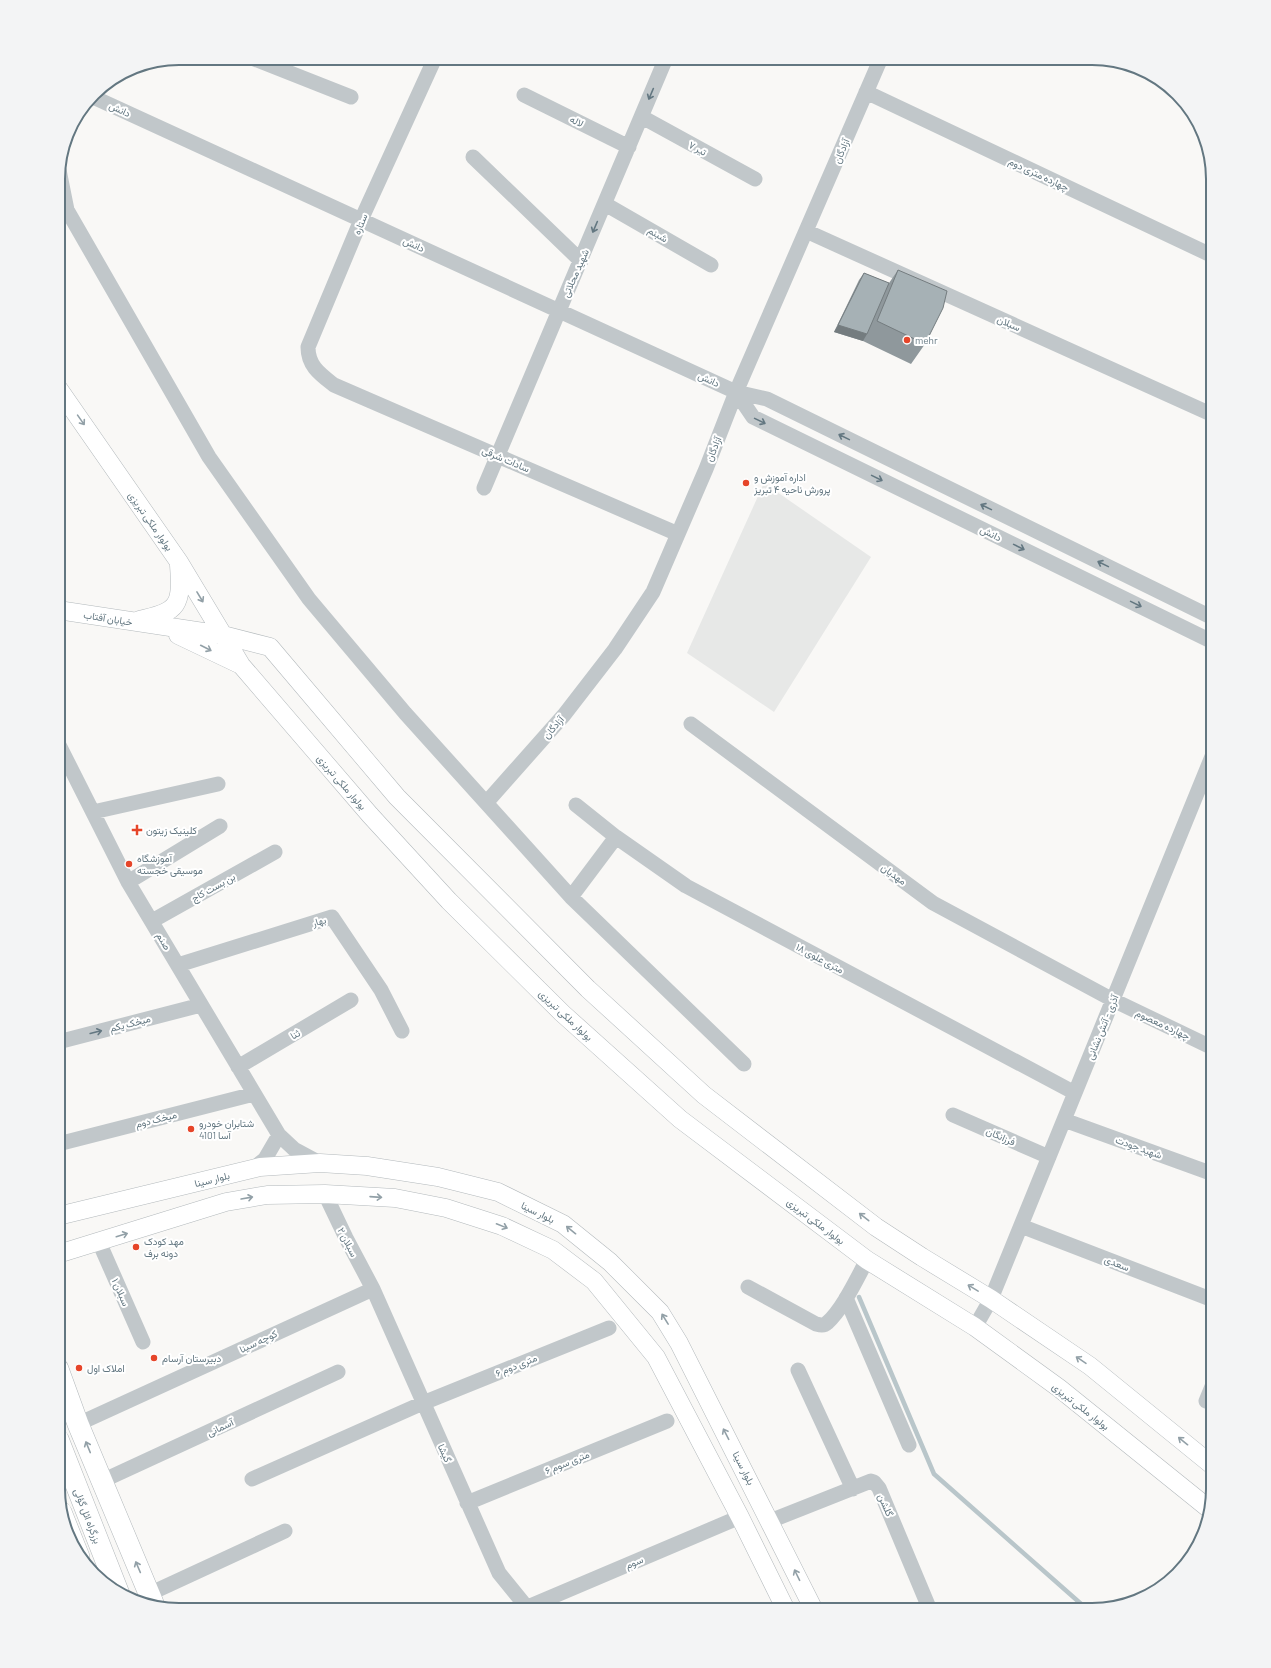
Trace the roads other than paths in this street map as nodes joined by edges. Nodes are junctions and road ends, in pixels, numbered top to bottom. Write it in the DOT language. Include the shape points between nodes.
graph roads {
  1 [pos="270,65"];
  2 [pos="432,65"];
  3 [pos="660,65"];
  4 [pos="878,65"];
  5 [pos="866,92"];
  6 [pos="524,95"];
  7 [pos="351,97"];
  8 [pos="97,99"];
  9 [pos="642,117"];
  10 [pos="629,147"];
  11 [pos="473,157"];
  12 [pos="755,179"];
  13 [pos="605,204"];
  14 [pos="65,208"];
  15 [pos="361,220"];
  16 [pos="806,231"];
  17 [pos="1206,253"];
  18 [pos="581,260"];
  19 [pos="711,265"];
  20 [pos="559,311"];
  21 [pos="334,385"];
  22 [pos="736,392"];
  23 [pos="65,398"];
  24 [pos="1206,412"];
  25 [pos="498,456"];
  26 [pos="484,488"];
  27 [pos="678,534"];
  28 [pos="179,562"];
  29 [pos="65,611"];
  30 [pos="1206,615"];
  31 [pos="129,622"];
  32 [pos="158,626"];
  33 [pos="223,635"];
  34 [pos="1206,639"];
  35 [pos="240,665"];
  36 [pos="691,724"];
  37 [pos="65,757"];
  38 [pos="1206,771"];
  39 [pos="218,784"];
  40 [pos="486,803"];
  41 [pos="576,805"];
  42 [pos="93,812"];
  43 [pos="220,826"];
  44 [pos="616,837"];
  45 [pos="275,852"];
  46 [pos="128,882"];
  47 [pos="571,897"];
  48 [pos="152,921"];
  49 [pos="178,965"];
  50 [pos="351,1000"];
  51 [pos="1113,1000"];
  52 [pos="201,1005"];
  53 [pos="402,1031"];
  54 [pos="65,1040"];
  55 [pos="1206,1045"];
  56 [pos="744,1064"];
  57 [pos="238,1067"];
  58 [pos="1075,1093"];
  59 [pos="254,1094"];
  60 [pos="953,1115"];
  61 [pos="1064,1120"];
  62 [pos="278,1135"];
  63 [pos="65,1142"];
  64 [pos="1049,1157"];
  65 [pos="320,1163"];
  66 [pos="254,1168"];
  67 [pos="1206,1171"];
  68 [pos="325,1194"];
  69 [pos="65,1214"];
  70 [pos="1021,1226"];
  71 [pos="99,1242"];
  72 [pos="65,1252"];
  73 [pos="867,1260"];
  74 [pos="748,1287"];
  75 [pos="373,1289"];
  76 [pos="1206,1297"];
  77 [pos="846,1298"];
  78 [pos="991,1299"];
  79 [pos="975,1327"];
  80 [pos="609,1328"];
  81 [pos="143,1342"];
  82 [pos="679,1342"];
  83 [pos="656,1357"];
  84 [pos="798,1370"];
  85 [pos="338,1372"];
  86 [pos="65,1388"];
  87 [pos="423,1403"];
  88 [pos="667,1421"];
  89 [pos="78,1424"];
  90 [pos="909,1445"];
  91 [pos="65,1457"];
  92 [pos="1206,1460"];
  93 [pos="252,1480"];
  94 [pos="102,1481"];
  95 [pos="853,1489"];
  96 [pos="467,1503"];
  97 [pos="1205,1505"];
  98 [pos="740,1517"];
  99 [pos="770,1521"];
  100 [pos="285,1531"];
  101 [pos="114,1582"];
  102 [pos="151,1598"];
  103 [pos="524,1603"];
  104 [pos="543,1603"];
  105 [pos="783,1603"];
  106 [pos="811,1603"];
  107 [pos="927,1603"];
  1 -- 7 [label="street"];
  2 -- 15 [label="street, ستاره"];
  3 -- 9 [label="street, شهید محلاتی, one-way"];
  4 -- 5 [label="street, آزادگان"];
  5 -- 16 [label="street, آزادگان"];
  5 -- 17 [label="street, چهارده متری دوم"];
  6 -- 10 [label="street, لاله"];
  8 -- 15 [label="street, دانش"];
  9 -- 10 [label="street, شهید محلاتی"];
  9 -- 12 [label="street, ۷ تیر"];
  10 -- 13 [label="street, شهید محلاتی"];
  11 -- 18 [label="street"];
  13 -- 18 [label="street, شهید محلاتی, one-way"];
  13 -- 19 [label="street, شبنم"];
  14 -- 40 [label="street" via="208,457 247,513 309,599"];
  15 -- 20 [label="street, دانش"];
  15 -- 21 [label="street, ستاره" via="308,347 309,360 315,370"];
  16 -- 22 [label="street, آزادگان"];
  16 -- 24 [label="street, سبلان"];
  18 -- 20 [label="street, شهید محلاتی"];
  20 -- 22 [label="street, دانش"];
  20 -- 25 [label="street, شهید محلاتی"];
  21 -- 25 [label="street, سادات شرقی"];
  22 -- 27 [label="street, آزادگان"];
  30 -- 22 [label="street, دانش, one-way" via="767,399"];
  22 -- 34 [label="street, دانش, one-way" via="753,418"];
  23 -- 28 [label="main road, بولوار ملکی تبریزی, one-way"];
  25 -- 26 [label="street, شهید محلاتی"];
  25 -- 27 [label="street, سادات شرقی"];
  27 -- 40 [label="street, آزادگان" via="653,592 615,649 564,715"];
  28 -- 31 [label="main road" via="181,588 175,606 168,612"];
  28 -- 33 [label="main road, بولوار ملکی تبریزی, one-way"];
  29 -- 31 [label="main road, خیابان آفتاب"];
  31 -- 32 [label="main road, خیابان آفتاب"];
  32 -- 33 [label="main road, خیابان آفتاب"];
  32 -- 35 [label="main road, one-way"];
  33 -- 35 [label="main road, بولوار ملکی تبریزی"];
  78 -- 33 [label="main road, خیابان آفتاب, one-way" via="922,1257 864,1217 704,1095 599,1000 397,797 270,647"];
  35 -- 73 [label="main road, بولوار ملکی تبریزی" via="370,815 449,901 562,1013 680,1119"];
  36 -- 51 [label="street, مهدیان" via="933,903"];
  37 -- 42 [label="street, صنم"];
  38 -- 51 [label="street, آذرى - آتش نشانى"];
  39 -- 42 [label="street"];
  40 -- 47 [label="street"];
  41 -- 44 [label="street, ۱۸ متری علوی"];
  42 -- 46 [label="street, صنم"];
  43 -- 46 [label="street"];
  44 -- 47 [label="street"];
  44 -- 58 [label="street, ۱۸ متری علوی" via="686,886"];
  45 -- 48 [label="street, بن بست کاج"];
  46 -- 48 [label="street, صنم"];
  47 -- 56 [label="street"];
  48 -- 49 [label="street, صنم"];
  49 -- 52 [label="street, صنم"];
  49 -- 53 [label="street, بهار" via="332,916 381,990"];
  50 -- 57 [label="street, ثنا"];
  51 -- 55 [label="street, چهارده معصوم"];
  51 -- 58 [label="street, آذرى - آتش نشانى"];
  54 -- 52 [label="street, میخک یکم, one-way"];
  52 -- 57 [label="street, صنم"];
  57 -- 59 [label="street, صنم"];
  58 -- 61 [label="street, آذرى - آتش نشانى"];
  59 -- 62 [label="street, صنم"];
  59 -- 63 [label="street, میخک دوم"];
  60 -- 64 [label="street, فرزانگان"];
  61 -- 64 [label="street, آذرى - آتش نشانى"];
  61 -- 67 [label="street, شهید جودت"];
  62 -- 65 [label="street"];
  62 -- 66 [label="street" via="265,1158"];
  64 -- 70 [label="street, آذرى - آتش نشانى"];
  65 -- 66 [label="main road, بلوار سینا"];
  82 -- 65 [label="main road, بلوار سینا, one-way" via="660,1312 610,1262 563,1224 498,1192 438,1177 367,1166"];
  66 -- 69 [label="main road, بلوار سینا"];
  71 -- 68 [label="main road, one-way" via="226,1202 267,1195"];
  68 -- 75 [label="street, سبلان ۲"];
  68 -- 83 [label="main road, one-way" via="395,1198 446,1208 502,1226 553,1250 594,1281"];
  70 -- 76 [label="street, سعدی"];
  70 -- 78 [label="street, آذرى - آتش نشانى"];
  71 -- 72 [label="main road"];
  71 -- 81 [label="street, سبلان ۱"];
  73 -- 77 [label="street"];
  73 -- 79 [label="main road, بولوار ملکی تبریزی"];
  74 -- 77 [label="street" via="823,1326"];
  75 -- 87 [label="street, گیشا"];
  75 -- 89 [label="street, کوچه سینا"];
  77 -- 90 [label="street"];
  78 -- 79 [label="street, آذرى - آتش نشانى"];
  92 -- 78 [label="main road, one-way" via="1090,1366"];
  79 -- 97 [label="main road, بولوار ملکی تبریزی" via="1059,1388"];
  80 -- 87 [label="street, ۶ متری دوم"];
  82 -- 83 [label="main road"];
  99 -- 82 [label="main road, بلوار سینا, one-way"];
  83 -- 98 [label="main road"];
  84 -- 95 [label="street"];
  85 -- 94 [label="street, آسمانی"];
  86 -- 89 [label="highway"];
  87 -- 93 [label="street, ۶ متری دوم"];
  87 -- 96 [label="street, گیشا"];
  88 -- 96 [label="street, ۶ متری سوم"];
  94 -- 89 [label="highway, one-way"];
  91 -- 101 [label="highway, بزرگراه ائل گؤلی"];
  102 -- 94 [label="highway, one-way"];
  95 -- 99 [label="street, گلشن"];
  95 -- 107 [label="street, گلشن" via="871,1481 879,1488"];
  96 -- 103 [label="street, گیشا" via="499,1573"];
  98 -- 104 [label="street, سوم"];
  98 -- 105 [label="main road"];
  106 -- 99 [label="main road, بلوار سینا, one-way"];
  100 -- 102 [label="street"];
}
